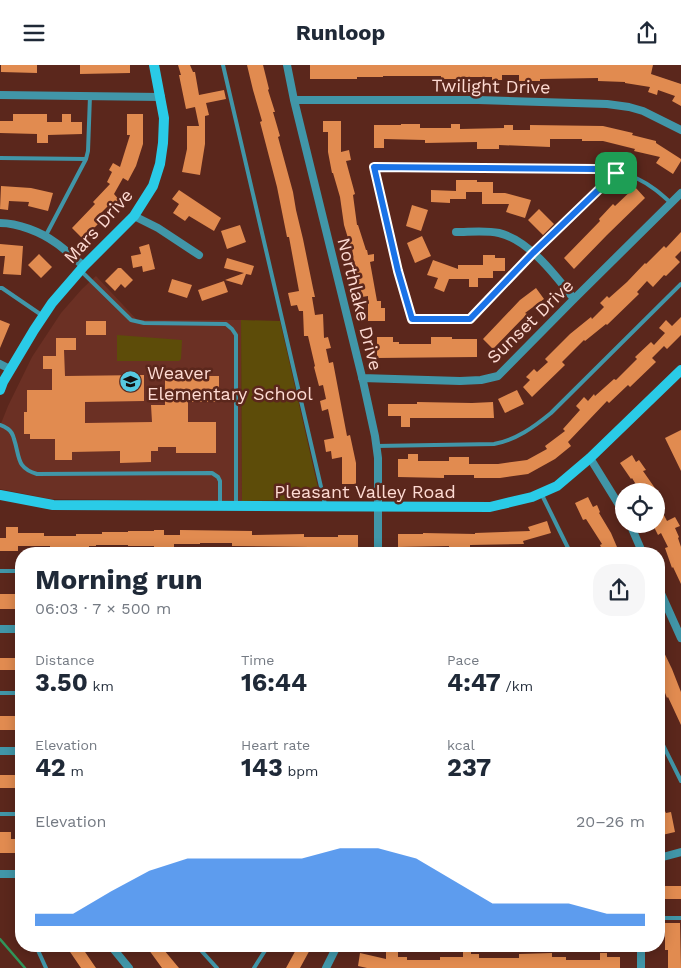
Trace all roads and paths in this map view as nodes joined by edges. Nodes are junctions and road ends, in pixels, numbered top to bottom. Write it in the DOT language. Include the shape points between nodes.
graph roads {
  1 [pos="154,65"];
  2 [pos="223,65"];
  3 [pos="287,65"];
  4 [pos="0,95"];
  5 [pos="90,96"];
  6 [pos="160,97"];
  7 [pos="294,100"];
  8 [pos="681,131"];
  9 [pos="0,159"];
  10 [pos="86,159"];
  11 [pos="616,173"];
  12 [pos="681,193"];
  13 [pos="671,203"];
  14 [pos="134,216"];
  15 [pos="0,223"];
  16 [pos="456,232"];
  17 [pos="45,237"];
  18 [pos="533,253"];
  19 [pos="199,255"];
  20 [pos="82,268"];
  21 [pos="681,284"];
  22 [pos="0,288"];
  23 [pos="574,299"];
  24 [pos="43,316"];
  25 [pos="0,364"];
  26 [pos="10,369"];
  27 [pos="681,370"];
  28 [pos="362,378"];
  29 [pos="0,390"];
  30 [pos="0,425"];
  31 [pos="376,446"];
  32 [pos="590,458"];
  33 [pos="541,493"];
  34 [pos="0,495"];
  35 [pos="615,498"];
  36 [pos="220,506"];
  37 [pos="236,506"];
  38 [pos="326,507"];
  39 [pos="378,507"];
  40 [pos="634,533"];
  41 [pos="378,547"];
  42 [pos="568,547"];
  43 [pos="640,547"];
  44 [pos="0,571"];
  45 [pos="15,571"];
  46 [pos="665,602"];
  47 [pos="0,629"];
  48 [pos="15,629"];
  49 [pos="681,638"];
  50 [pos="0,693"];
  51 [pos="15,693"];
  52 [pos="665,749"];
  53 [pos="0,751"];
  54 [pos="15,751"];
  55 [pos="681,781"];
  56 [pos="0,814"];
  57 [pos="15,814"];
  58 [pos="681,852"];
  59 [pos="665,856"];
  60 [pos="0,874"];
  61 [pos="15,874"];
  62 [pos="665,918"];
  63 [pos="681,918"];
  64 [pos="39,952"];
  65 [pos="116,952"];
  66 [pos="202,952"];
  67 [pos="264,952"];
  68 [pos="334,952"];
  69 [pos="641,952"];
  70 [pos="46,968"];
  71 [pos="129,968"];
  72 [pos="217,968"];
  73 [pos="254,968"];
  74 [pos="326,968"];
  75 [pos="641,968"];
  1 -- 6 [label="street, Mars Drive"];
  2 -- 38 [label="lane"];
  3 -- 7 [label="street, Northlake Drive"];
  4 -- 5 [label="street"];
  5 -- 6 [label="street"];
  5 -- 10 [label="lane"];
  6 -- 14 [label="street, Mars Drive" via="164,118 160,164 153,186"];
  7 -- 8 [label="street, Twilight Drive" via="607,104 643,111"];
  7 -- 28 [label="street, Northlake Drive"];
  9 -- 10 [label="lane"];
  10 -- 17 [label="lane"];
  11 -- 13 [label="lane" via="656,189"];
  11 -- 18 [label="lane"];
  11 -- 18 [label="lane" via="596,169 374,167 412,319 470,319"];
  12 -- 13 [label="street, Sunset Drive"];
  13 -- 23 [label="street, Sunset Drive"];
  14 -- 19 [label="street"];
  14 -- 20 [label="street, Mars Drive"];
  15 -- 17 [label="street" via="28,229"];
  16 -- 18 [label="street" via="497,232 510,236"];
  17 -- 20 [label="street" via="55,242"];
  18 -- 23 [label="street"];
  20 -- 24 [label="street, Mars Drive"];
  20 -- 37 [label="lane" via="131,320 226,324 236,335"];
  21 -- 31 [label="lane" via="551,413 519,436 494,444"];
  22 -- 24 [label="lane"];
  23 -- 28 [label="street, Sunset Drive" via="498,375 481,381"];
  24 -- 26 [label="street, Mars Drive"];
  25 -- 26 [label="street"];
  26 -- 29 [label="street, Mars Drive"];
  27 -- 32 [label="street, Pleasant Valley Road"];
  28 -- 31 [label="street, Northlake Drive"];
  30 -- 36 [label="lane" via="12,433 19,462 30,472 212,473 220,481"];
  31 -- 39 [label="street, Northlake Drive"];
  32 -- 33 [label="street, Pleasant Valley Road" via="557,486"];
  32 -- 35 [label="street"];
  33 -- 39 [label="street, Pleasant Valley Road" via="490,507"];
  33 -- 42 [label="lane"];
  34 -- 36 [label="street, Pleasant Valley Road" via="53,505"];
  36 -- 37 [label="street, Pleasant Valley Road"];
  37 -- 38 [label="street, Pleasant Valley Road"];
  38 -- 39 [label="street, Pleasant Valley Road"];
  39 -- 41 [label="street, Northlake Drive"];
  40 -- 43 [label="street"];
  44 -- 45 [label="lane"];
  46 -- 49 [label="street"];
  47 -- 48 [label="street"];
  50 -- 51 [label="lane"];
  52 -- 55 [label="lane"];
  53 -- 54 [label="street"];
  56 -- 57 [label="lane"];
  58 -- 59 [label="street"];
  60 -- 61 [label="street"];
  62 -- 63 [label="lane"];
  64 -- 70 [label="lane"];
  65 -- 71 [label="street"];
  66 -- 72 [label="lane"];
  67 -- 73 [label="lane"];
  68 -- 74 [label="street"];
  69 -- 75 [label="street"];
}
